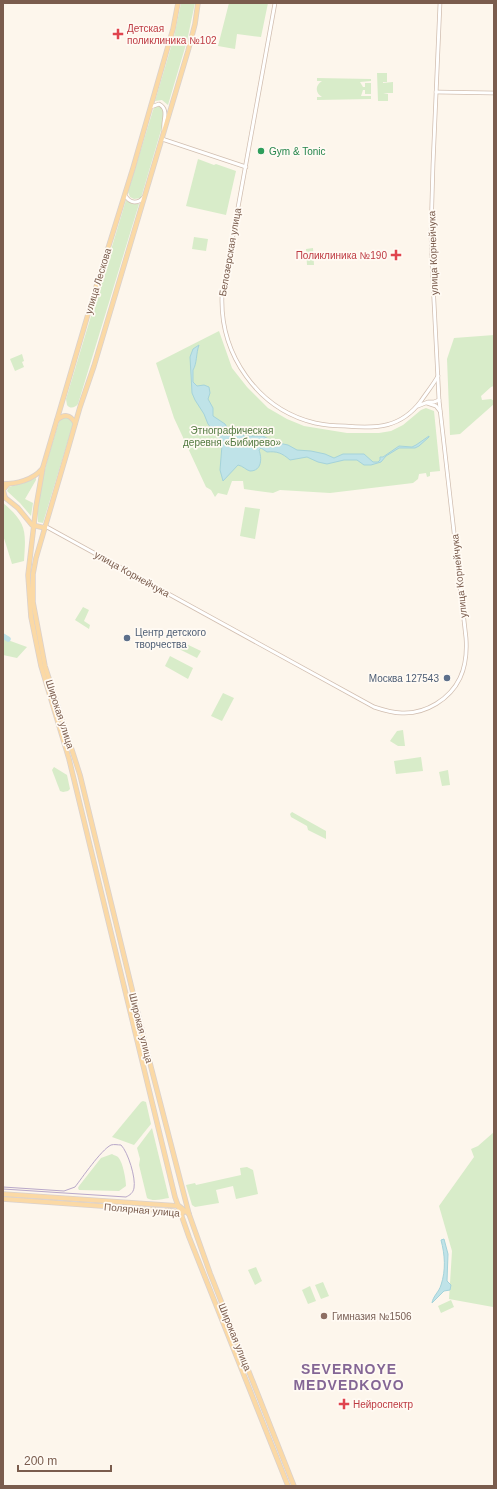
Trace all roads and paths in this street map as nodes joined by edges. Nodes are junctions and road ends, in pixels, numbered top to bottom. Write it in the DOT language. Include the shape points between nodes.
graph roads {
  1 [pos="178,3"];
  2 [pos="198,3"];
  3 [pos="275,3"];
  4 [pos="440,3"];
  5 [pos="436,92"];
  6 [pos="493,94"];
  7 [pos="149,108"];
  8 [pos="164,132"];
  9 [pos="162,139"];
  10 [pos="246,167"];
  11 [pos="125,193"];
  12 [pos="144,197"];
  13 [pos="438,375"];
  14 [pos="431,388"];
  15 [pos="439,392"];
  16 [pos="439,400"];
  17 [pos="424,403"];
  18 [pos="418,406"];
  19 [pos="440,411"];
  20 [pos="56,420"];
  21 [pos="75,423"];
  22 [pos="43,467"];
  23 [pos="3,484"];
  24 [pos="8,484"];
  25 [pos="4,497"];
  26 [pos="34,526"];
  27 [pos="46,527"];
  28 [pos="36,558"];
  29 [pos="29,561"];
  30 [pos="91,819"];
  31 [pos="85,820"];
  32 [pos="112,908"];
  33 [pos="106,911"];
  34 [pos="3,1194"];
  35 [pos="3,1199"];
  36 [pos="179,1206"];
  37 [pos="181,1213"];
  38 [pos="189,1214"];
  39 [pos="288,1486"];
  40 [pos="294,1486"];
  1 -- 7 [label="main road, улица Лескова" via="173,29"];
  2 -- 8 [label="main road, улица Лескова" via="192,38"];
  3 -- 10 [label="street, Белозерская улица"];
  4 -- 5 [label="street, улица Корнейчука"];
  5 -- 6 [label="street"];
  5 -- 13 [label="street, улица Корнейчука" via="431,234"];
  7 -- 8 [label="street" via="159,104 164,107"];
  7 -- 11 [label="main road, улица Лескова"];
  8 -- 9 [label="main road, улица Лескова"];
  9 -- 10 [label="street"];
  9 -- 12 [label="main road, улица Лескова"];
  10 -- 18 [label="street, Белозерская улица" via="224,280 221,309 230,348 240,369 257,390 273,403 315,423 360,428 381,427 401,420"];
  11 -- 12 [label="street" via="128,200 134,202 139,202"];
  11 -- 20 [label="main road, улица Лескова"];
  12 -- 21 [label="main road, улица Лескова"];
  13 -- 14 [label="street, Белозерская улица"];
  13 -- 15 [label="street, улица Корнейчука"];
  14 -- 15 [label="street" via="436,388"];
  14 -- 18 [label="street, Белозерская улица"];
  15 -- 16 [label="street, улица Корнейчука"];
  16 -- 17 [label="street, Белозерская улица"];
  16 -- 19 [label="street, улица Корнейчука"];
  17 -- 18 [label="street, Белозерская улица"];
  17 -- 19 [label="street" via="436,406"];
  19 -- 27 [label="street, улица Корнейчука" via="467,653 456,684 440,701 421,710 404,713 374,707"];
  20 -- 21 [label="main road" via="67,415"];
  20 -- 22 [label="main road, улица Лескова"];
  21 -- 27 [label="main road, улица Лескова"];
  22 -- 24 [label="main road" via="38,474 26,480"];
  22 -- 26 [label="main road, улица Лескова"];
  23 -- 24 [label="main road"];
  24 -- 25 [label="main road" via="3,490"];
  25 -- 26 [label="main road"];
  26 -- 27 [label="main road"];
  26 -- 29 [label="main road, улица Лескова"];
  27 -- 28 [label="main road, улица Лескова"];
  28 -- 30 [label="main road, Широкая улица" via="33,602 45,666 80,775"];
  29 -- 31 [label="main road, Широкая улица" via="29,603 41,666"];
  30 -- 31 [label="main road" via="87,817"];
  30 -- 32 [label="main road, Широкая улица"];
  31 -- 33 [label="main road, Широкая улица"];
  32 -- 33 [label="main road" via="109,914"];
  32 -- 38 [label="main road, Широкая улица"];
  33 -- 36 [label="main road, Широкая улица"];
  34 -- 36 [label="main road, Полярная улица"];
  35 -- 37 [label="main road, Полярная улица"];
  36 -- 37 [label="main road, Широкая улица"];
  36 -- 38 [label="main road, Полярная улица"];
  37 -- 38 [label="main road, Полярная улица"];
  37 -- 39 [label="main road, Широкая улица"];
  38 -- 40 [label="main road, Широкая улица"];
}
